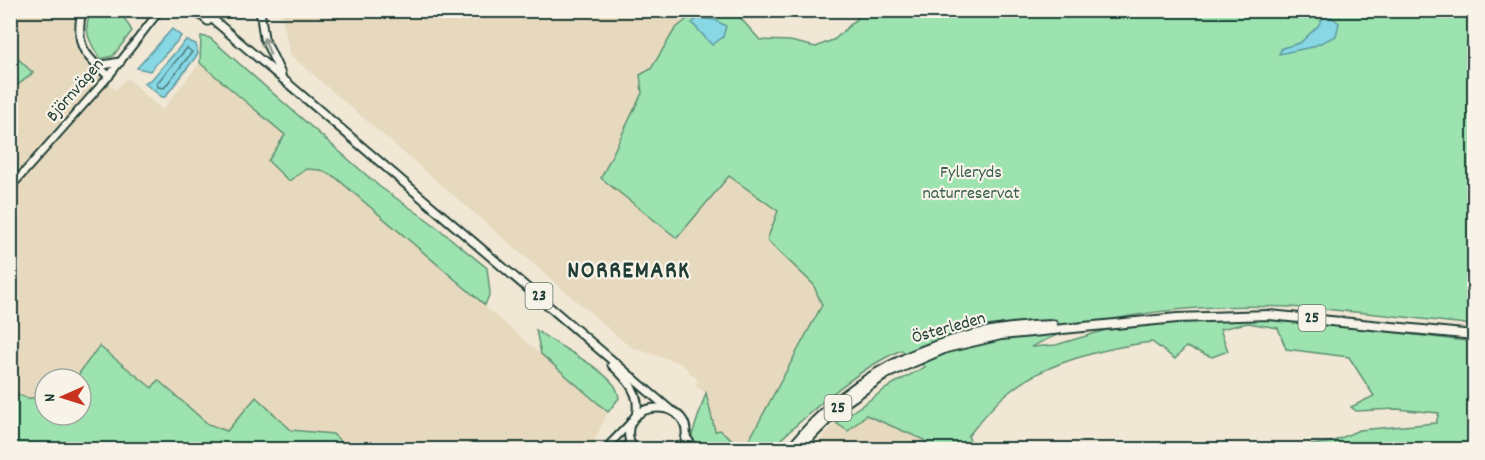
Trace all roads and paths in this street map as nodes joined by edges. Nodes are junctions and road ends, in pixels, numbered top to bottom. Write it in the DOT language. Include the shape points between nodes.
graph roads {
  1 [pos="160,10"];
  2 [pos="195,10"];
  3 [pos="202,10"];
  4 [pos="212,10"];
  5 [pos="237,10"];
  6 [pos="260,10"];
  7 [pos="82,13"];
  8 [pos="120,62"];
  9 [pos="97,66"];
  10 [pos="109,76"];
  11 [pos="284,79"];
  12 [pos="10,188"];
  13 [pos="1149,321"];
  14 [pos="1474,335"];
  15 [pos="669,409"];
  16 [pos="635,418"];
  17 [pos="686,437"];
  18 [pos="604,450"];
  19 [pos="614,450"];
  20 [pos="632,450"];
  21 [pos="682,450"];
  22 [pos="695,450"];
  23 [pos="790,450"];
  24 [pos="797,450"];
  1 -- 8 [label="street, Björnvägen"];
  2 -- 16 [label="main road, 23" via="613,366 636,396 639,405"];
  3 -- 11 [label="main road, 23"];
  4 -- 5 [label="main road"];
  11 -- 6 [label="main road, one-way" via="264,38"];
  7 -- 9 [label="main road" via="81,45"];
  8 -- 9 [label="main road"];
  8 -- 10 [label="street, Björnvägen"];
  9 -- 10 [label="main road"];
  10 -- 12 [label="street, Björnvägen"];
  11 -- 15 [label="main road, 23"];
  13 -- 14 [label="highway, Österleden / 25" via="1269,315"];
  13 -- 23 [label="highway, Österleden / 25" via="1027,326 972,334 933,346 854,387 818,418"];
  13 -- 24 [label="highway, Österleden / 25" via="1001,335 936,351 900,366 857,393 821,423"];
  15 -- 16 [label="main road" via="654,406"];
  15 -- 17 [label="main road, 23" via="683,423"];
  16 -- 18 [label="street"];
  16 -- 20 [label="main road, 23" via="629,434"];
  17 -- 21 [label="main road"];
  17 -- 22 [label="main road, 23"];
  19 -- 20 [label="street"];
}
